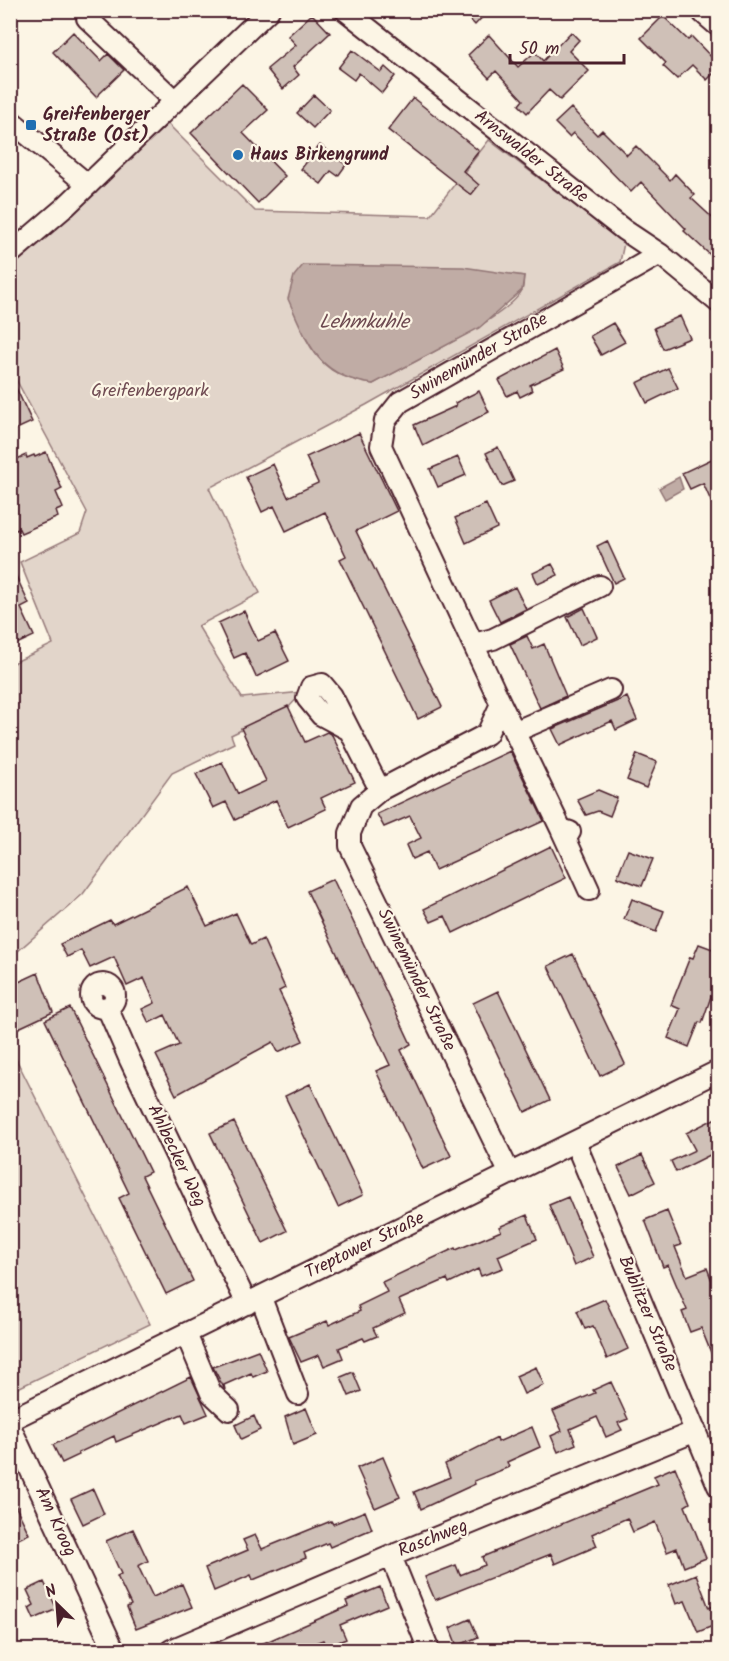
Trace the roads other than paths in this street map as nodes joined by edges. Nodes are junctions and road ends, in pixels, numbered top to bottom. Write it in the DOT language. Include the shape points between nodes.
graph roads {
  1 [pos="269,10"];
  2 [pos="345,10"];
  3 [pos="87,18"];
  4 [pos="175,101"];
  5 [pos="10,120"];
  6 [pos="88,184"];
  7 [pos="10,254"];
  8 [pos="660,254"];
  9 [pos="718,302"];
  10 [pos="600,586"];
  11 [pos="474,644"];
  12 [pos="611,690"];
  13 [pos="501,704"];
  14 [pos="349,730"];
  15 [pos="514,732"];
  16 [pos="380,790"];
  17 [pos="589,890"];
  18 [pos="107,1007"];
  19 [pos="718,1071"];
  20 [pos="575,1142"];
  21 [pos="510,1174"];
  22 [pos="254,1301"];
  23 [pos="186,1334"];
  24 [pos="298,1394"];
  25 [pos="229,1410"];
  26 [pos="10,1419"];
  27 [pos="10,1426"];
  28 [pos="696,1431"];
  29 [pos="718,1486"];
  30 [pos="391,1556"];
  31 [pos="114,1650"];
  32 [pos="171,1650"];
  33 [pos="429,1650"];
  1 -- 4 [label="street"];
  2 -- 8 [label="street, Arnswalder Straße" via="624,230"];
  3 -- 4 [label="street"];
  4 -- 6 [label="street"];
  5 -- 6 [label="street"];
  6 -- 7 [label="street"];
  8 -- 9 [label="street, Arnswalder Straße"];
  8 -- 11 [label="street, Swinemünder Straße" via="400,402 385,422 381,446"];
  10 -- 11 [label="street" via="494,639"];
  11 -- 13 [label="street, Swinemünder Straße"];
  12 -- 15 [label="street"];
  13 -- 15 [label="street, Swinemünder Straße"];
  13 -- 16 [label="street, Swinemünder Straße" via="487,734"];
  14 -- 16 [label="street"];
  15 -- 17 [label="street, Swinemünder Straße" via="565,830"];
  16 -- 21 [label="street, Swinemünder Straße" via="361,806 350,833 350,846"];
  18 -- 22 [label="street, Ahlbecker Weg" via="130,1060"];
  19 -- 20 [label="street, Treptower Straße"];
  20 -- 21 [label="street, Treptower Straße"];
  20 -- 28 [label="street, Bublitzer Straße"];
  21 -- 22 [label="street, Treptower Straße"];
  22 -- 23 [label="street, Treptower Straße"];
  22 -- 24 [label="street, Ahlbecker Weg"];
  23 -- 25 [label="street" via="211,1392"];
  23 -- 26 [label="street, Treptower Straße"];
  27 -- 31 [label="street, Am Kroog"];
  28 -- 29 [label="street, Bublitzer Straße"];
  28 -- 30 [label="street, Raschweg"];
  30 -- 32 [label="street, Raschweg"];
  30 -- 33 [label="street"];
}
